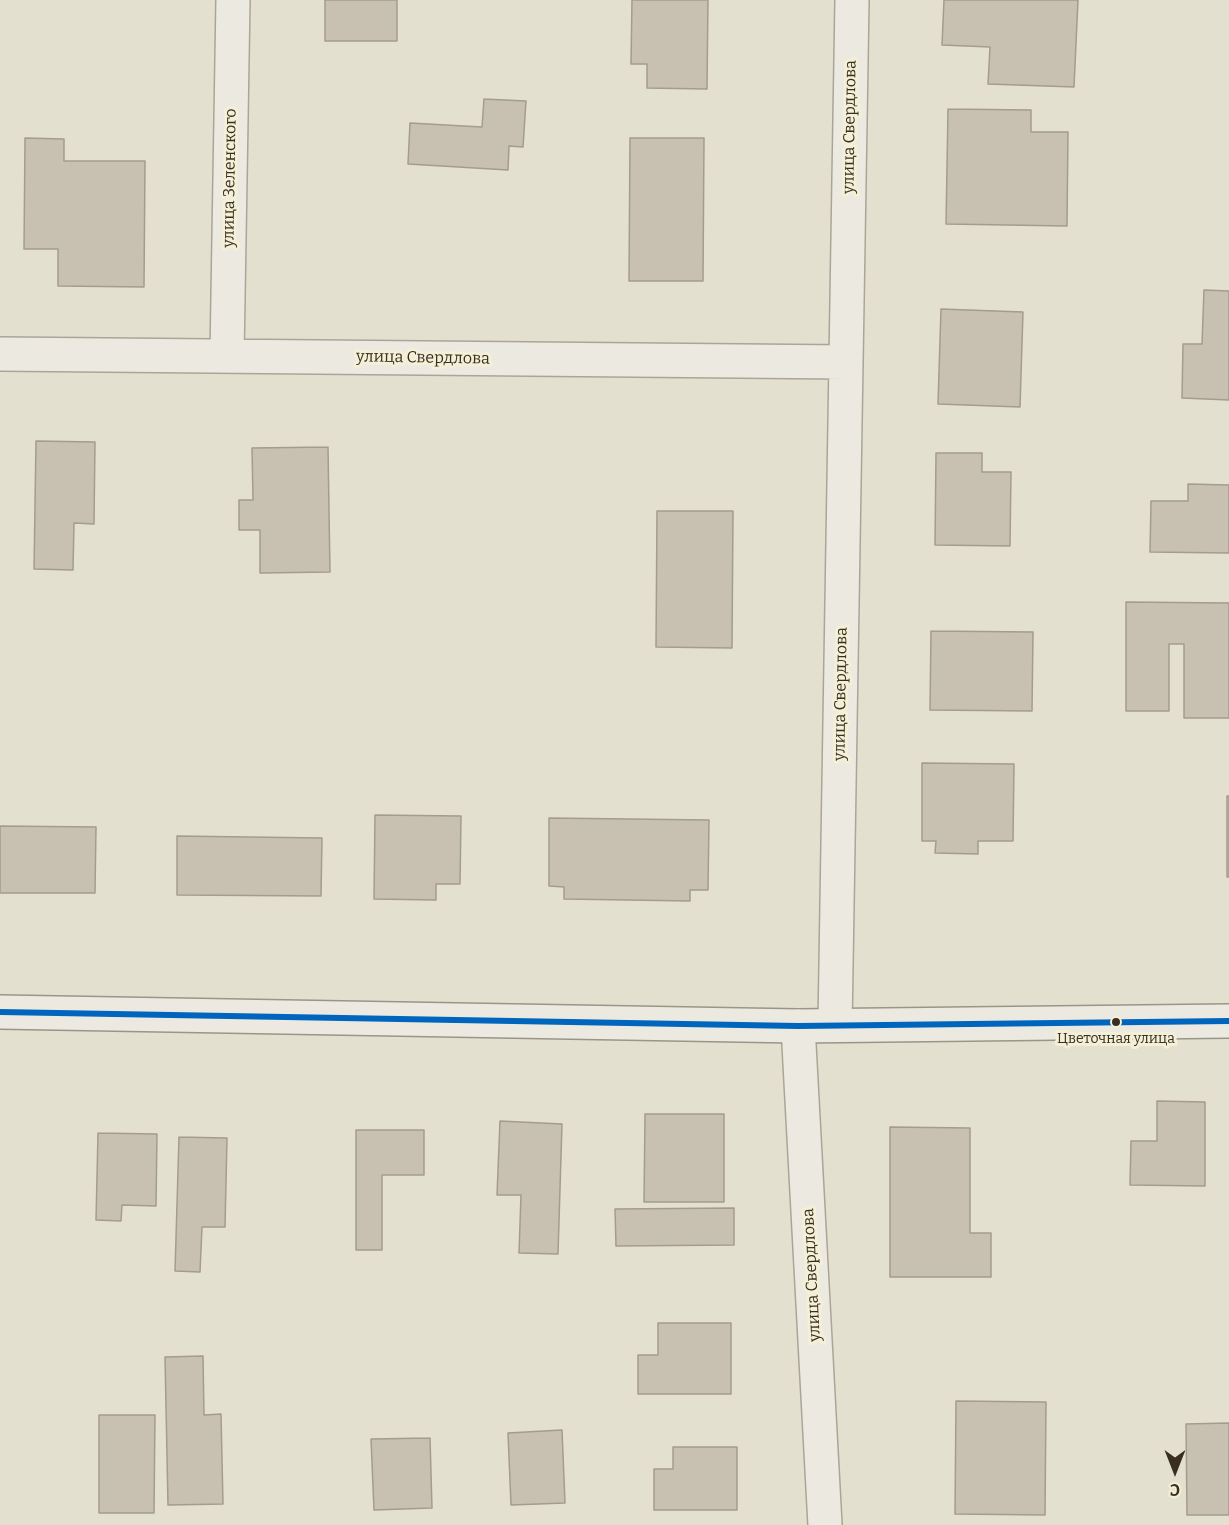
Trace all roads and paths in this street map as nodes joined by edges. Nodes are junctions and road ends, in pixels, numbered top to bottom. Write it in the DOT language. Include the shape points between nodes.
graph roads {
  1 [pos="233,0"];
  2 [pos="852,0"];
  3 [pos="0,354"];
  4 [pos="226,356"];
  5 [pos="846,362"];
  6 [pos="0,1012"];
  7 [pos="1229,1021"];
  8 [pos="836,1025"];
  9 [pos="798,1026"];
  10 [pos="825,1525"];
  1 -- 4 [label="street, улица Зеленского"];
  2 -- 5 [label="street, улица Свердлова"];
  3 -- 4 [label="street, улица Свердлова"];
  4 -- 5 [label="street, улица Свердлова"];
  5 -- 8 [label="street, улица Свердлова"];
  6 -- 9 [label="street"];
  7 -- 8 [label="street"];
  8 -- 9 [label="street"];
  9 -- 10 [label="street, улица Свердлова"];
}
